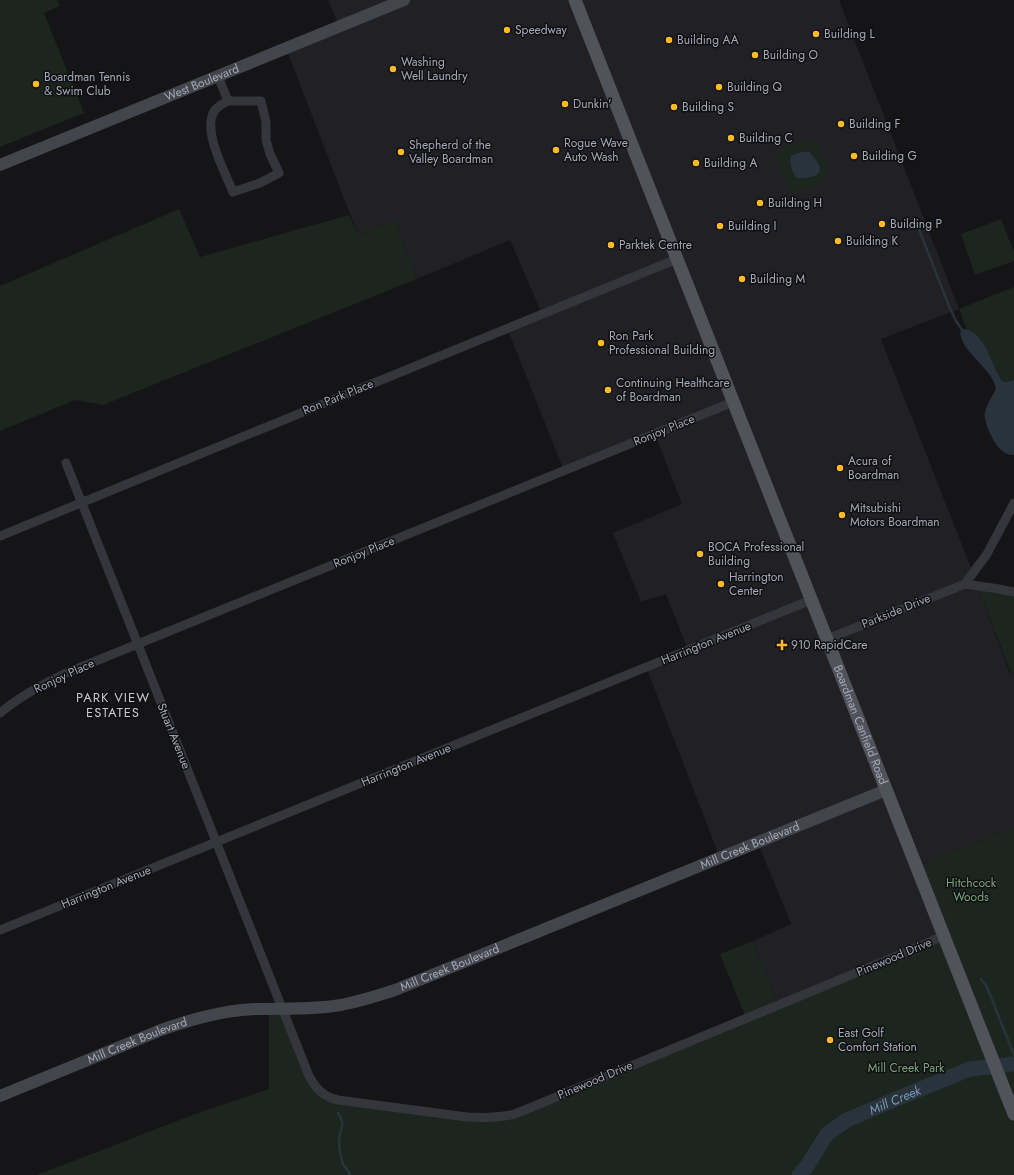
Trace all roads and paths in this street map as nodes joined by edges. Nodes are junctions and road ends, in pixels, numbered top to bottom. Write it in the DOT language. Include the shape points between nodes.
graph roads {
  1 [pos="404,0"];
  2 [pos="575,0"];
  3 [pos="218,76"];
  4 [pos="228,101"];
  5 [pos="0,165"];
  6 [pos="677,259"];
  7 [pos="733,402"];
  8 [pos="66,463"];
  9 [pos="82,502"];
  10 [pos="1014,503"];
  11 [pos="0,536"];
  12 [pos="965,584"];
  13 [pos="1014,592"];
  14 [pos="811,600"];
  15 [pos="827,639"];
  16 [pos="138,644"];
  17 [pos="0,713"];
  18 [pos="886,790"];
  19 [pos="217,842"];
  20 [pos="0,930"];
  21 [pos="943,936"];
  22 [pos="283,1008"];
  23 [pos="0,1096"];
  24 [pos="1014,1114"];
  1 -- 3 [label="street, West Boulevard"];
  2 -- 6 [label="main road, Boardman Canfield Road"];
  3 -- 4 [label="street"];
  3 -- 5 [label="street, West Boulevard"];
  4 -- 4 [label="street" via="261,101 266,122 266,140 279,173 233,192 213,144 210,123 216,110"];
  6 -- 7 [label="main road, Boardman Canfield Road"];
  6 -- 9 [label="street, Ron Park Place"];
  7 -- 14 [label="main road, Boardman Canfield Road"];
  7 -- 16 [label="street, Ronjoy Place"];
  8 -- 9 [label="street, Stuart Avenue"];
  9 -- 11 [label="street, Ron Park Place"];
  9 -- 16 [label="street, Stuart Avenue"];
  10 -- 12 [label="street" via="987,554"];
  12 -- 13 [label="street"];
  12 -- 15 [label="street, Parkside Drive"];
  14 -- 15 [label="main road, Boardman Canfield Road"];
  14 -- 19 [label="street, Harrington Avenue"];
  15 -- 18 [label="main road, Boardman Canfield Road"];
  16 -- 17 [label="street, Ronjoy Place" via="49,681"];
  16 -- 19 [label="street, Stuart Avenue"];
  18 -- 21 [label="main road, Boardman Canfield Road"];
  18 -- 22 [label="street, Mill Creek Boulevard" via="394,990 341,1005"];
  19 -- 20 [label="street, Harrington Avenue"];
  19 -- 22 [label="street, Stuart Avenue"];
  21 -- 22 [label="street, Pinewood Drive" via="526,1110 502,1117 467,1117 338,1100 327,1096 315,1086 309,1076"];
  21 -- 24 [label="main road, Boardman Canfield Road"];
  22 -- 23 [label="street, Mill Creek Boulevard" via="230,1011 184,1022"];
}
